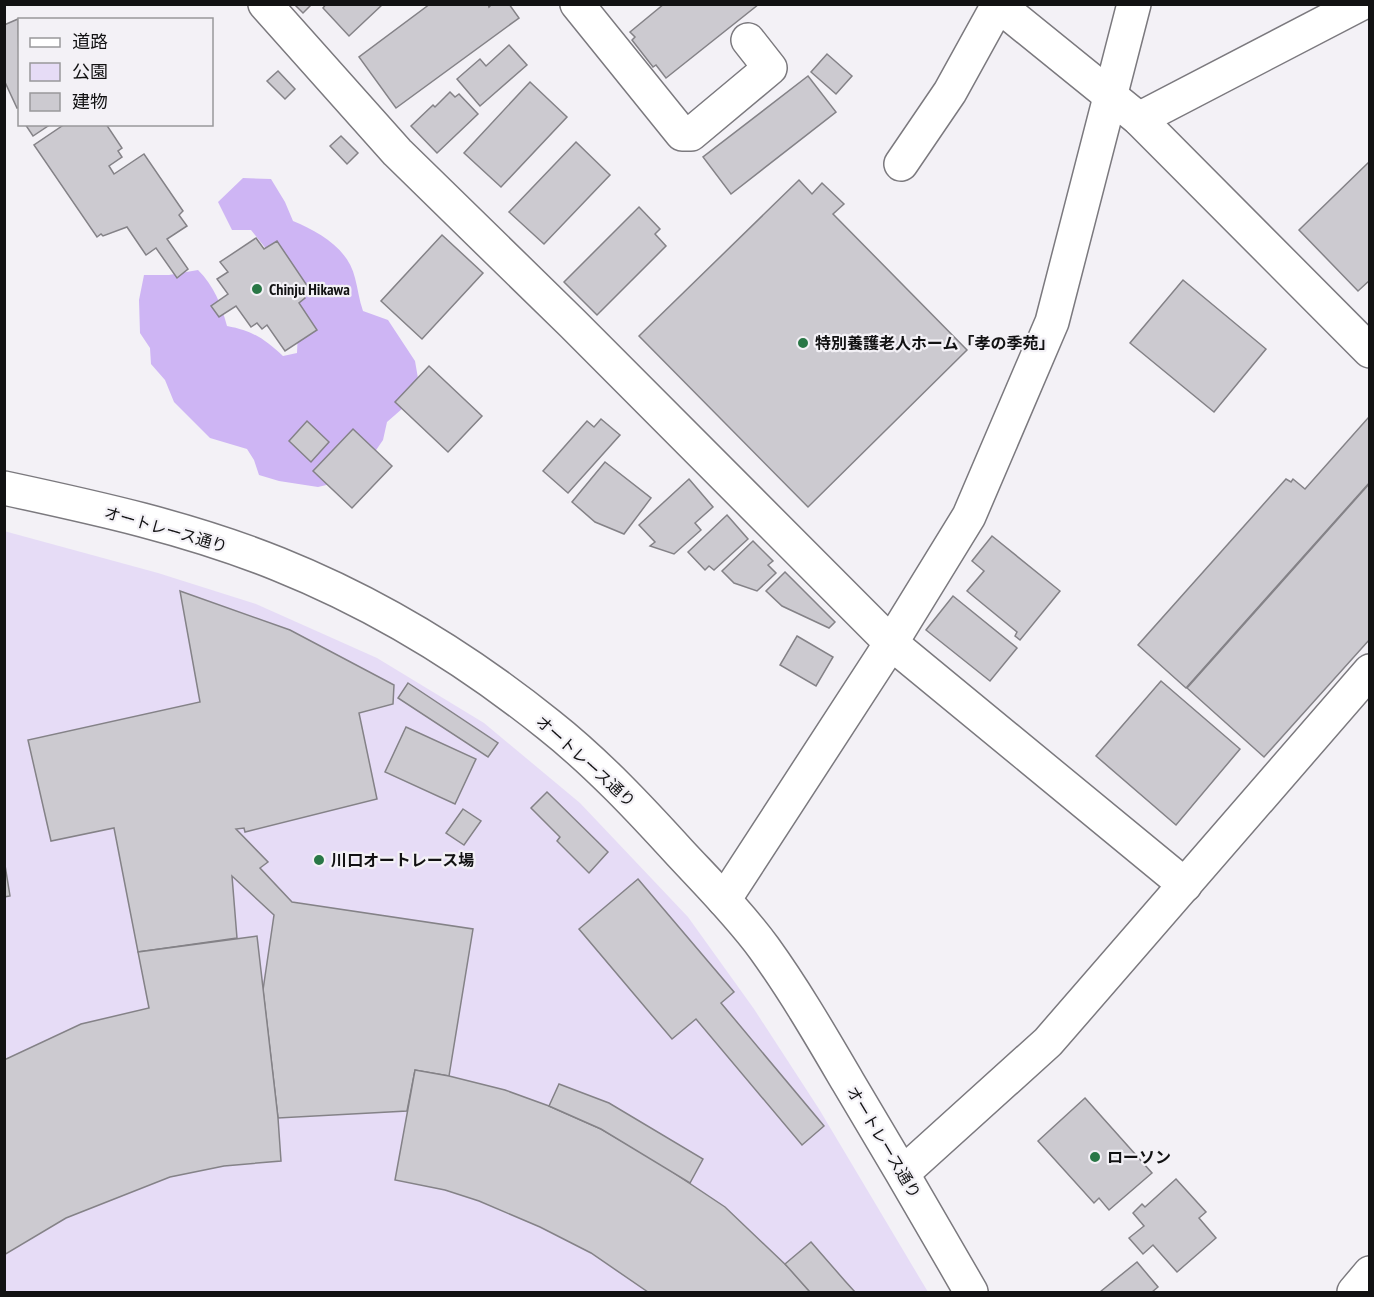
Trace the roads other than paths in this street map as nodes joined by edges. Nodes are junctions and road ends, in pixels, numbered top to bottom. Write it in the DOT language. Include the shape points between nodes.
graph roads {
  1 [pos="265,4"];
  2 [pos="577,4"];
  3 [pos="1134,4"];
  4 [pos="1360,4"];
  5 [pos="998,5"];
  6 [pos="748,40"];
  7 [pos="1111,96"];
  8 [pos="1139,119"];
  9 [pos="901,164"];
  10 [pos="1370,351"];
  11 [pos="7,485"];
  12 [pos="891,643"];
  13 [pos="1370,671"];
  14 [pos="1185,885"];
  15 [pos="724,900"];
  16 [pos="903,1173"];
  17 [pos="1370,1273"];
  18 [pos="971,1293"];
  19 [pos="1354,1293"];
  1 -- 12 [label="street" via="397,152"];
  2 -- 6 [label="street" via="682,134 691,134 770,68"];
  3 -- 7 [label="street"];
  4 -- 8 [label="street"];
  5 -- 7 [label="street"];
  5 -- 9 [label="street" via="950,93"];
  7 -- 8 [label="street"];
  7 -- 12 [label="street" via="1052,322 969,516"];
  8 -- 10 [label="street"];
  11 -- 15 [label="street, オートレース通り" via="144,520 279,564 412,630 474,669 550,726 602,772"];
  12 -- 14 [label="street"];
  12 -- 15 [label="street"];
  13 -- 14 [label="street"];
  14 -- 16 [label="street" via="1048,1042"];
  15 -- 16 [label="street, オートレース通り" via="800,1001"];
  16 -- 18 [label="street, オートレース通り"];
  17 -- 19 [label="street"];
}
